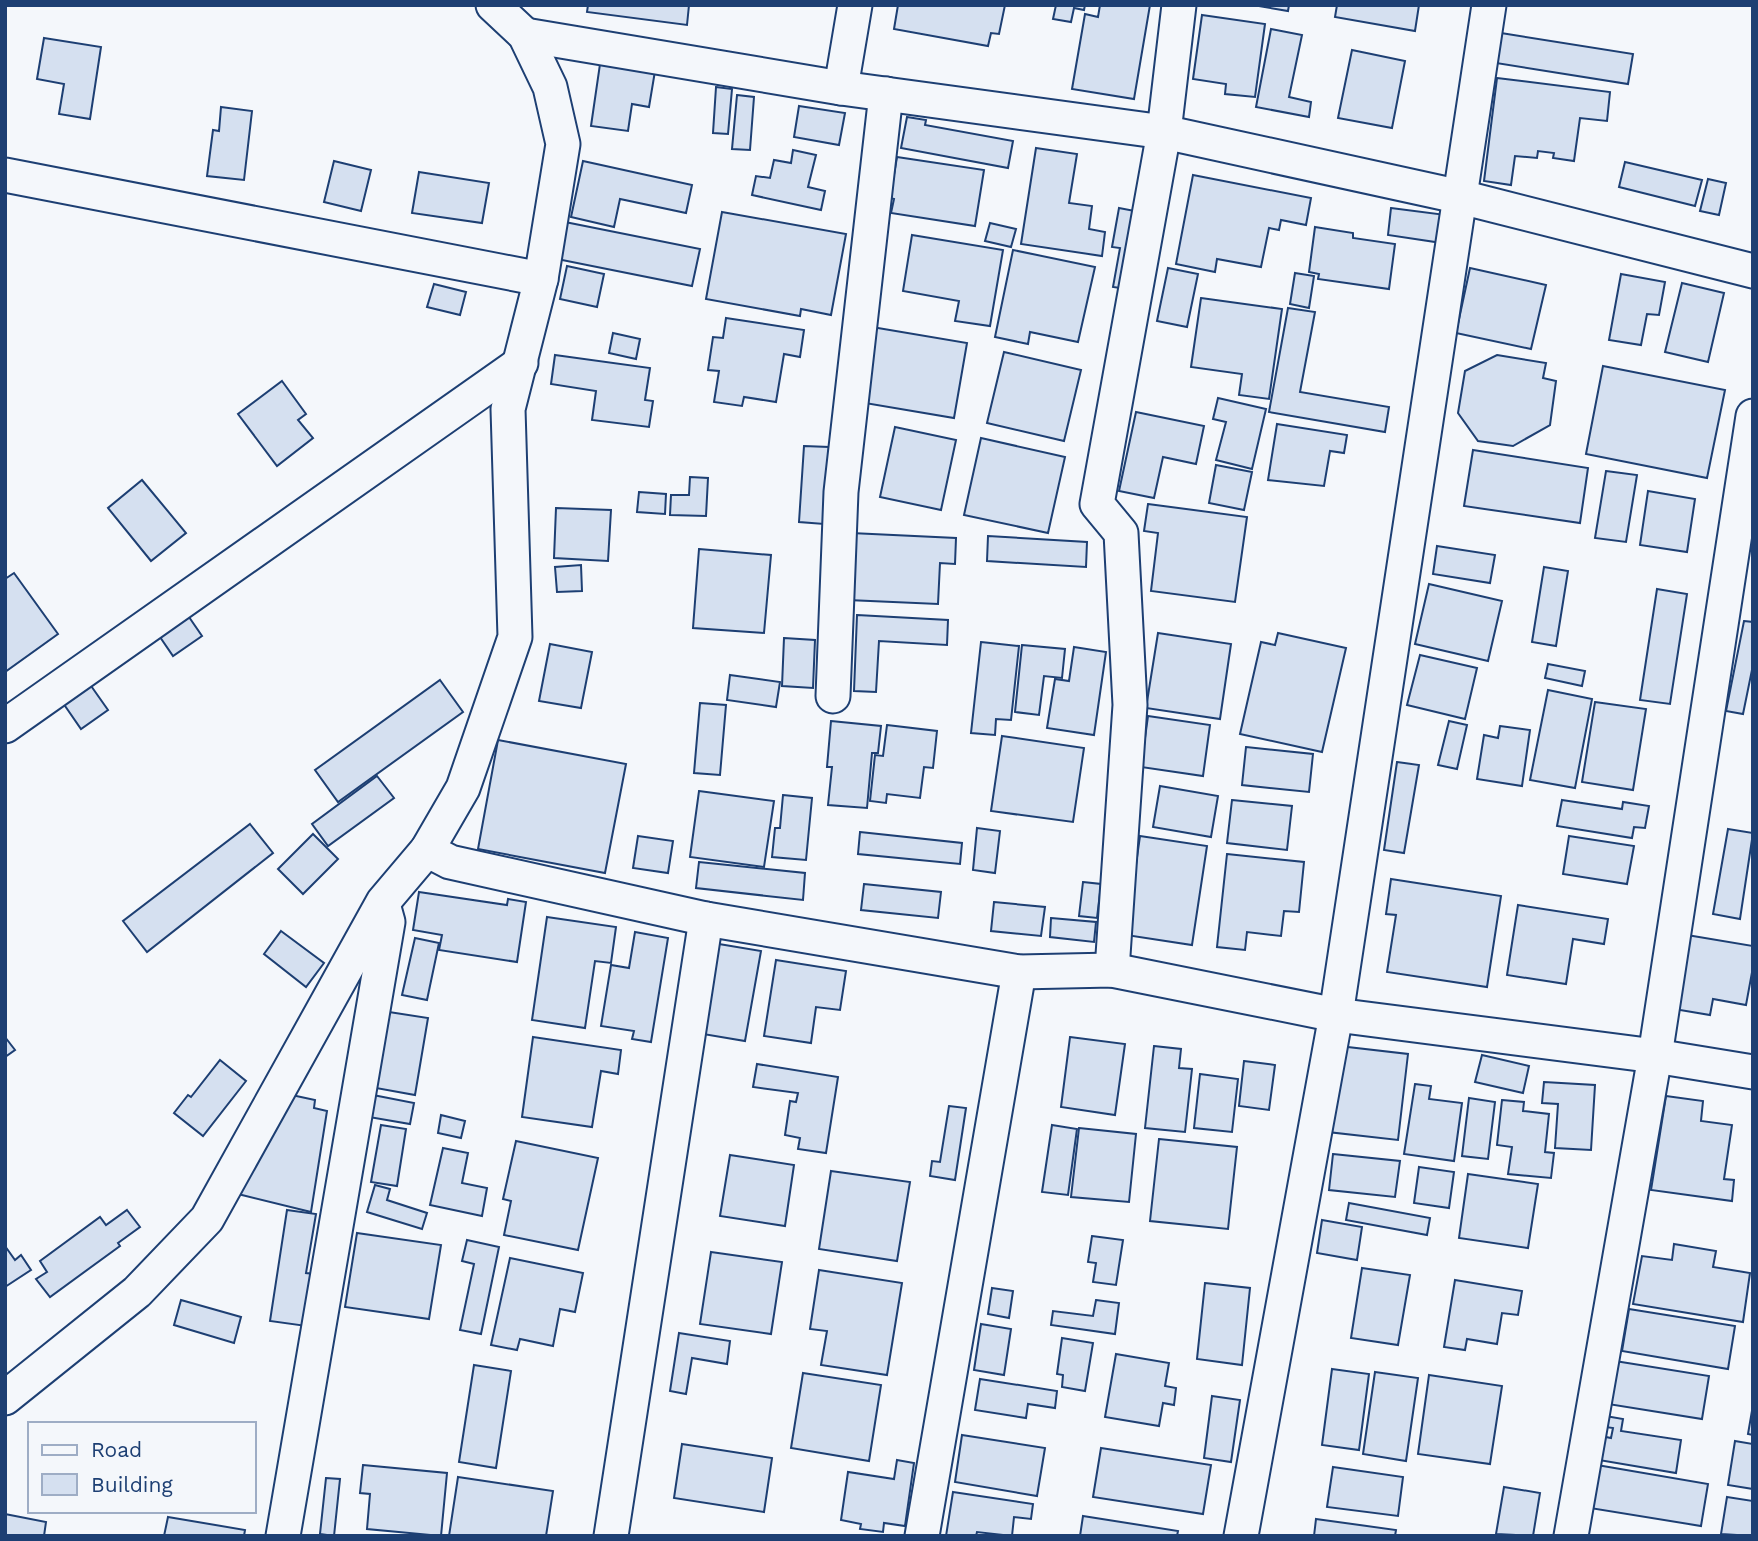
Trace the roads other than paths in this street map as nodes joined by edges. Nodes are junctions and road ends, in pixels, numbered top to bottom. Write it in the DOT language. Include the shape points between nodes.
graph roads {
  1 [pos="493,5"];
  2 [pos="855,5"];
  3 [pos="1180,5"];
  4 [pos="1489,5"];
  5 [pos="525,35"];
  6 [pos="841,88"];
  7 [pos="886,94"];
  8 [pos="1164,132"];
  9 [pos="5,175"];
  10 [pos="1461,197"];
  11 [pos="1753,271"];
  12 [pos="541,279"];
  13 [pos="521,363"];
  14 [pos="1753,416"];
  15 [pos="833,695"];
  16 [pos="5,726"];
  17 [pos="427,850"];
  18 [pos="383,902"];
  19 [pos="706,919"];
  20 [pos="1112,971"];
  21 [pos="1019,972"];
  22 [pos="1336,1015"];
  23 [pos="1655,1056"];
  24 [pos="1753,1072"];
  25 [pos="5,1398"];
  26 [pos="283,1536"];
  27 [pos="611,1536"];
  28 [pos="922,1536"];
  29 [pos="1241,1536"];
  30 [pos="1571,1536"];
  1 -- 5 [label="street"];
  2 -- 6 [label="street"];
  3 -- 8 [label="street"];
  4 -- 10 [label="street"];
  5 -- 6 [label="street"];
  5 -- 12 [label="street" via="550,88 563,145"];
  6 -- 7 [label="street"];
  7 -- 8 [label="street"];
  7 -- 15 [label="street" via="841,492"];
  8 -- 10 [label="street"];
  8 -- 20 [label="street" via="1097,504 1121,533 1130,705"];
  9 -- 12 [label="street"];
  10 -- 11 [label="street"];
  10 -- 22 [label="street"];
  12 -- 13 [label="street"];
  13 -- 16 [label="street"];
  13 -- 17 [label="street" via="508,409 515,637 463,789"];
  14 -- 23 [label="street"];
  17 -- 18 [label="street"];
  17 -- 19 [label="street" via="450,862"];
  18 -- 25 [label="street" via="207,1219 137,1292"];
  18 -- 26 [label="street" via="388,922"];
  19 -- 21 [label="street"];
  19 -- 27 [label="street"];
  20 -- 21 [label="street"];
  20 -- 22 [label="street"];
  21 -- 28 [label="street"];
  22 -- 23 [label="street"];
  22 -- 29 [label="street"];
  23 -- 24 [label="street"];
  23 -- 30 [label="street"];
}
